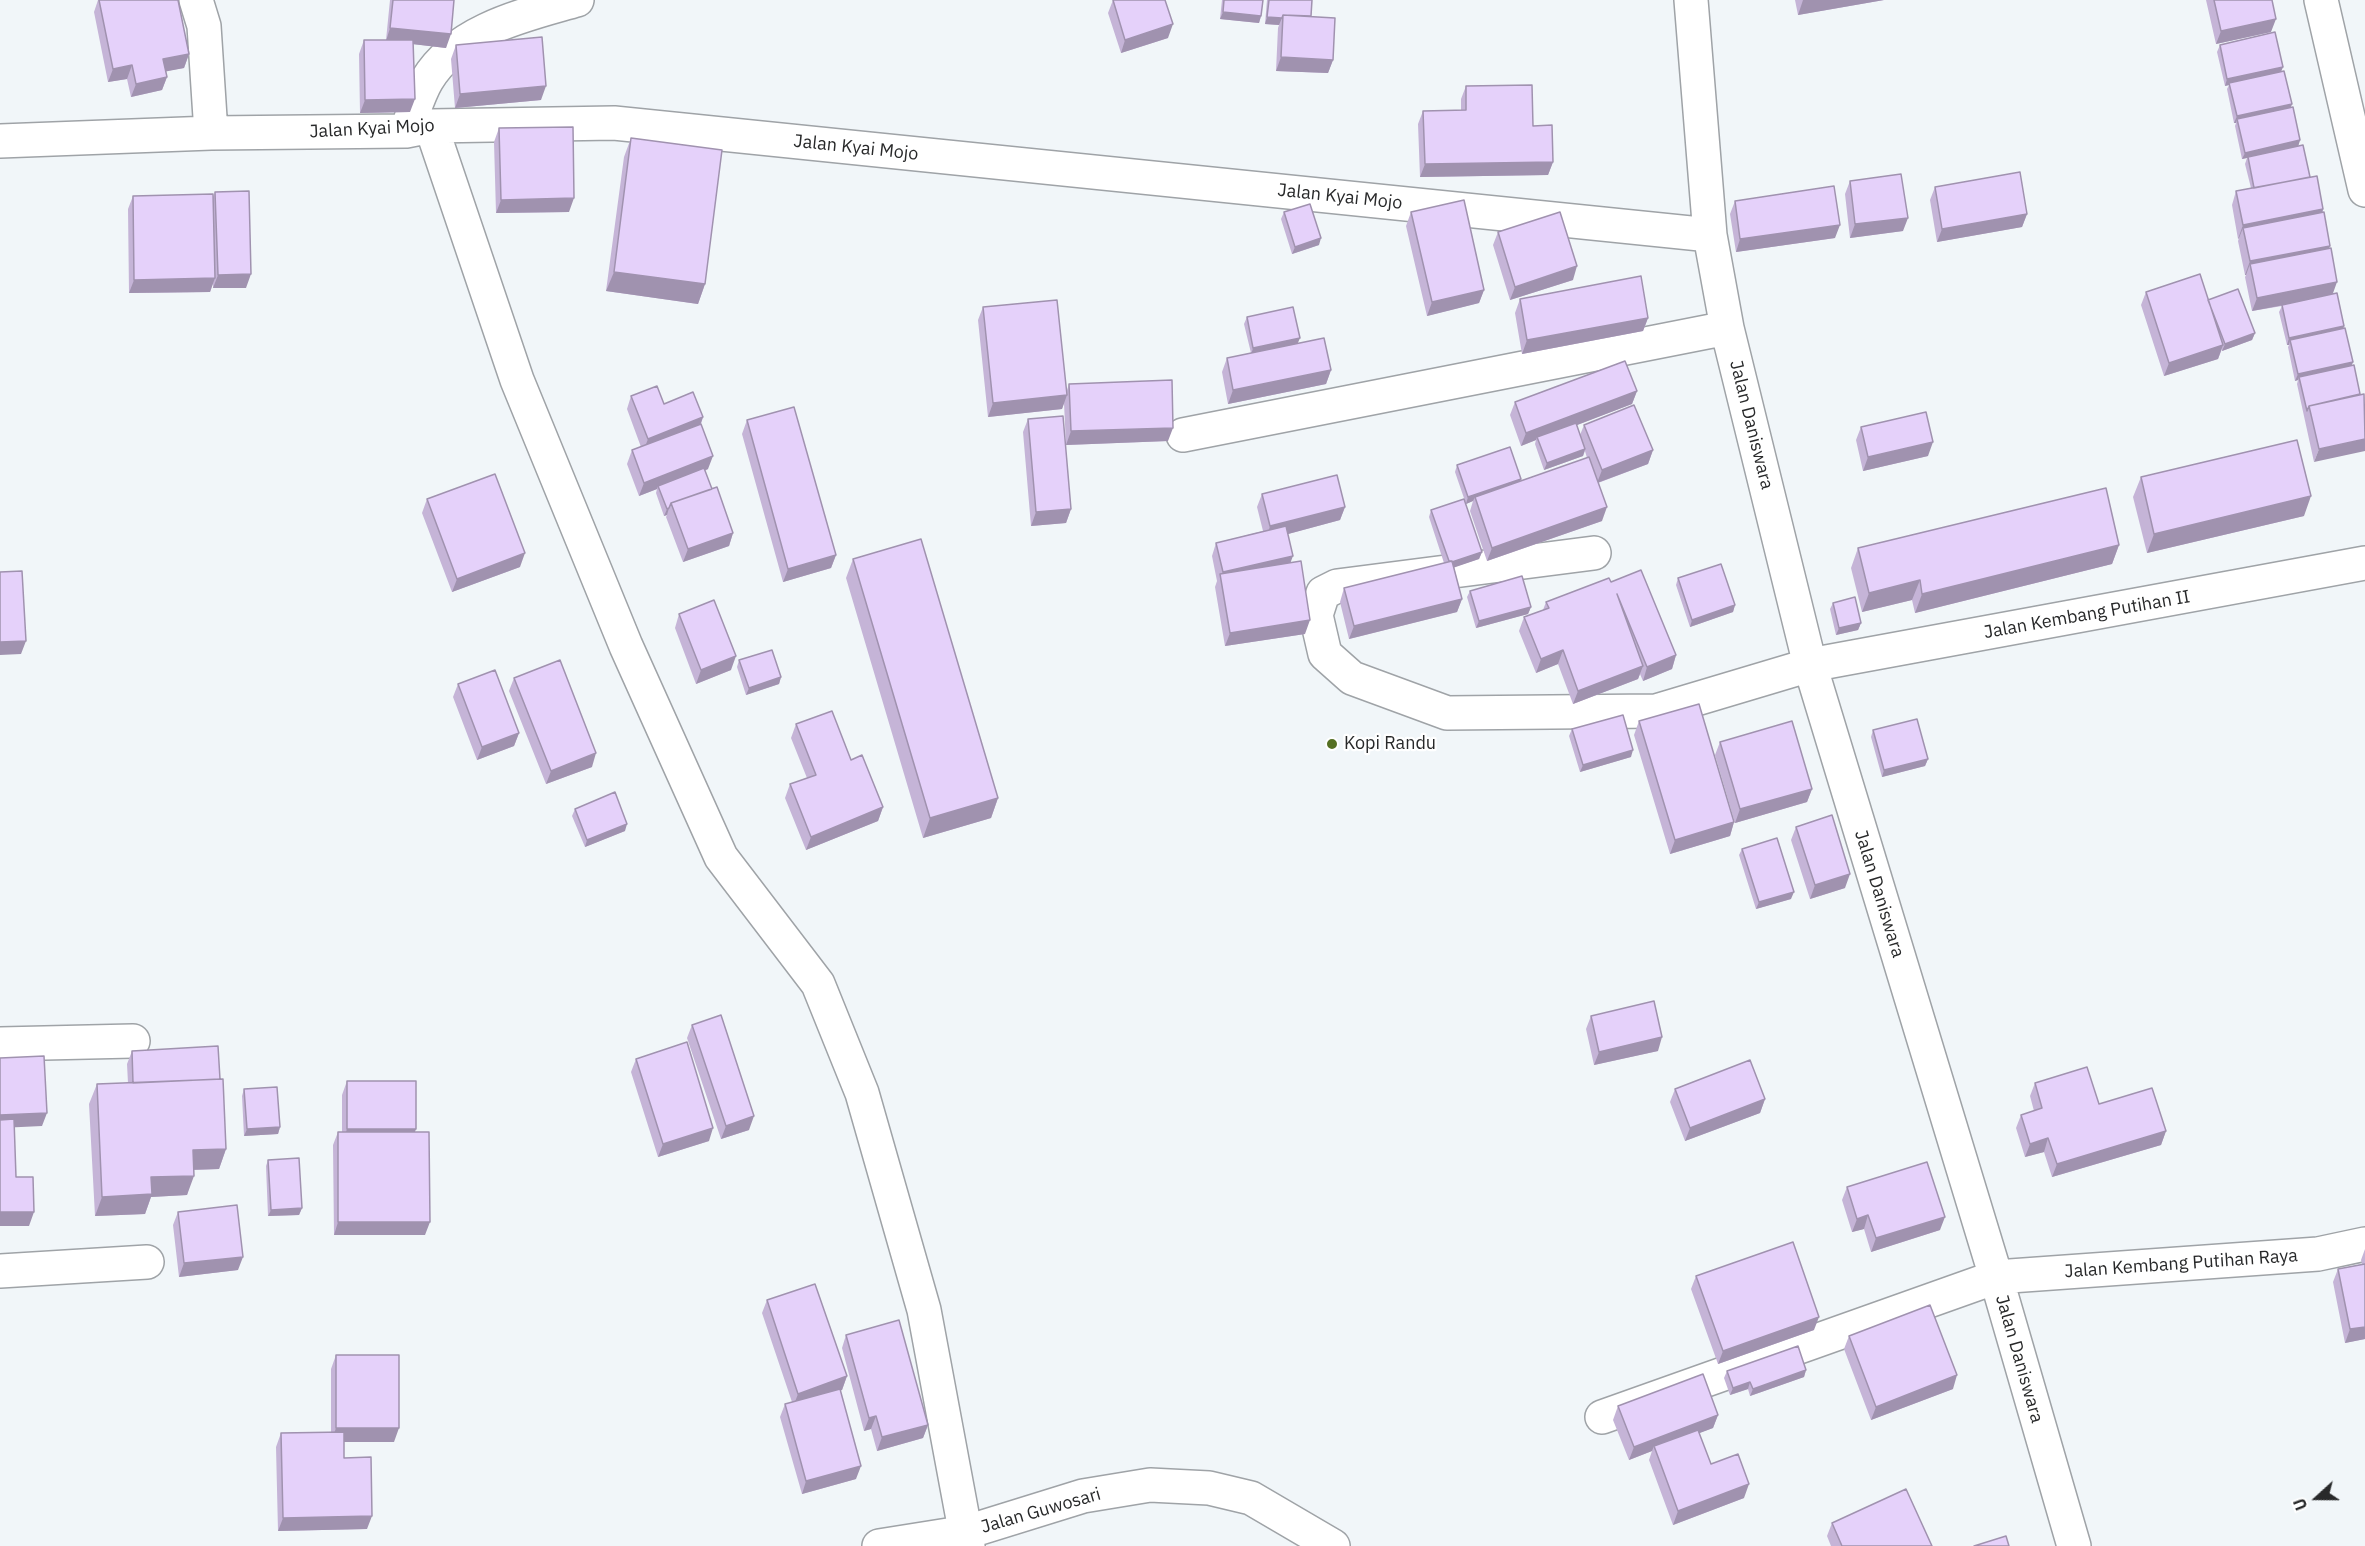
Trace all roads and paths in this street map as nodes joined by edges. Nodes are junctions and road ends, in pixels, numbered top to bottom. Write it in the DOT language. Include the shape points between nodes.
graph roads {
  1 [pos="196,0"];
  2 [pos="577,0"];
  3 [pos="1691,0"];
  4 [pos="2320,0"];
  5 [pos="419,129"];
  6 [pos="211,133"];
  7 [pos="0,141"];
  8 [pos="2365,190"];
  9 [pos="1710,235"];
  10 [pos="1727,328"];
  11 [pos="1183,435"];
  12 [pos="1594,553"];
  13 [pos="2365,563"];
  14 [pos="1810,665"];
  15 [pos="133,1041"];
  16 [pos="0,1044"];
  17 [pos="2365,1244"];
  18 [pos="147,1262"];
  19 [pos="0,1271"];
  20 [pos="1996,1277"];
  21 [pos="1602,1417"];
  22 [pos="967,1539"];
  23 [pos="879,1546"];
  24 [pos="1333,1546"];
  25 [pos="2074,1546"];
  1 -- 6 [label="street" via="204,26"];
  2 -- 5 [label="street" via="489,28 452,51 427,80"];
  3 -- 9 [label="street, Jalan Daniswara"];
  4 -- 8 [label="street"];
  5 -- 6 [label="street, Jalan Kyai Mojo"];
  5 -- 9 [label="street, Jalan Kyai Mojo" via="614,123"];
  5 -- 22 [label="street" via="626,646 721,857 818,984 862,1093 924,1310"];
  6 -- 7 [label="street, Jalan Kyai Mojo"];
  9 -- 10 [label="street, Jalan Daniswara"];
  10 -- 11 [label="street"];
  10 -- 14 [label="street, Jalan Daniswara"];
  12 -- 14 [label="street, Jalan Kembang Putihan II" via="1337,586 1323,593 1316,615 1324,654 1352,678 1447,713 1656,711"];
  13 -- 14 [label="street, Jalan Kembang Putihan II"];
  14 -- 20 [label="street, Jalan Daniswara"];
  15 -- 16 [label="street"];
  17 -- 20 [label="street, Jalan Kembang Putihan Raya" via="2318,1254"];
  18 -- 19 [label="street"];
  20 -- 21 [label="street, Jalan Kembang Putihan Raya"];
  20 -- 25 [label="street, Jalan Daniswara"];
  22 -- 23 [label="street, Jalan Guwosari"];
  22 -- 24 [label="street, Jalan Guwosari" via="1083,1496 1150,1485 1209,1488 1251,1498"];
}
